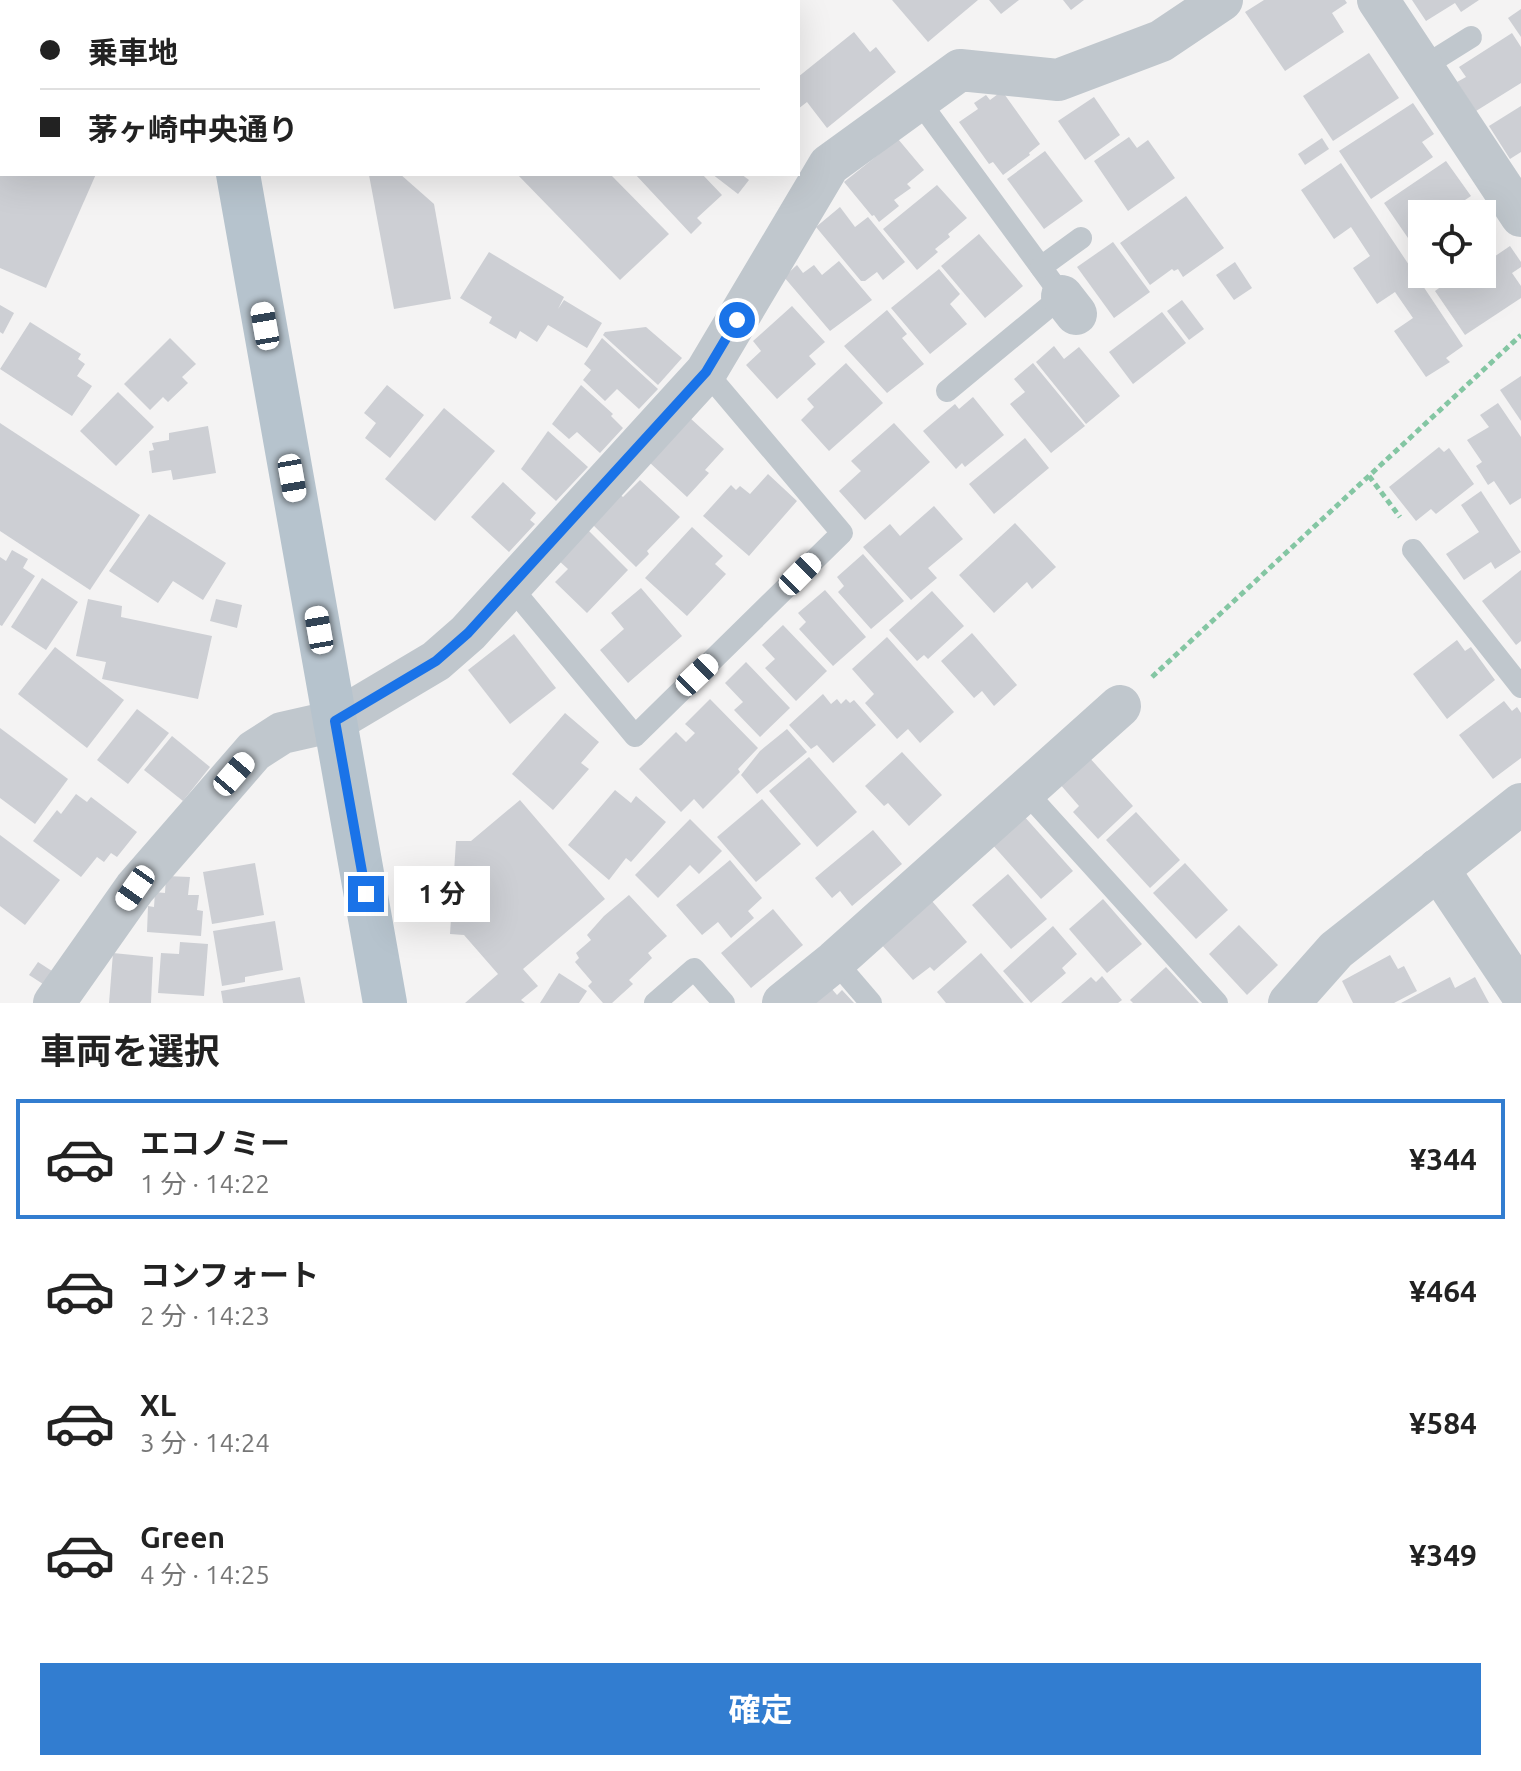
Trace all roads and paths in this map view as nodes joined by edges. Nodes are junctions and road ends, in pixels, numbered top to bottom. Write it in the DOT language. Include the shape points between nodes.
graph roads {
  1 [pos="1222,0"];
  2 [pos="1378,0"];
  3 [pos="1471,37"];
  4 [pos="1423,67"];
  5 [pos="919,101"];
  6 [pos="238,176"];
  7 [pos="1519,209"];
  8 [pos="1081,238"];
  9 [pos="1060,292"];
  10 [pos="1521,335"];
  11 [pos="706,372"];
  12 [pos="947,391"];
  13 [pos="1369,476"];
  14 [pos="1413,550"];
  15 [pos="510,586"];
  16 [pos="1521,687"];
  17 [pos="1120,706"];
  18 [pos="335,721"];
  19 [pos="1025,791"];
  20 [pos="1521,804"];
  21 [pos="1438,869"];
  22 [pos="835,961"];
  23 [pos="1521,993"];
  24 [pos="54,1003"];
  25 [pos="385,1003"];
  26 [pos="655,1003"];
  27 [pos="724,1003"];
  28 [pos="783,1003"];
  29 [pos="871,1003"];
  30 [pos="1217,1003"];
  31 [pos="1289,1003"];
  1 -- 5 [label="street" via="1161,41 1058,80 960,70"];
  2 -- 4 [label="street"];
  3 -- 4 [label="lane"];
  4 -- 7 [label="street"];
  5 -- 9 [label="lane"];
  5 -- 11 [label="street" via="829,165"];
  6 -- 18 [label="main road"];
  8 -- 9 [label="lane"];
  9 -- 12 [label="lane"];
  10 -- 13 [label="path"];
  11 -- 15 [label="street"];
  11 -- 15 [label="lane" via="842,533 635,736"];
  13 -- 14 [label="path" via="1419,544"];
  13 -- 17 [label="path"];
  14 -- 16 [label="lane"];
  15 -- 18 [label="street" via="436,661"];
  17 -- 19 [label="street"];
  18 -- 24 [label="street" via="282,733 254,751 135,888"];
  18 -- 25 [label="main road"];
  19 -- 22 [label="street"];
  19 -- 30 [label="lane"];
  20 -- 21 [label="street"];
  21 -- 23 [label="street"];
  21 -- 31 [label="street" via="1336,950"];
  22 -- 28 [label="street"];
  22 -- 29 [label="lane"];
  26 -- 27 [label="lane" via="694,969"];
}
